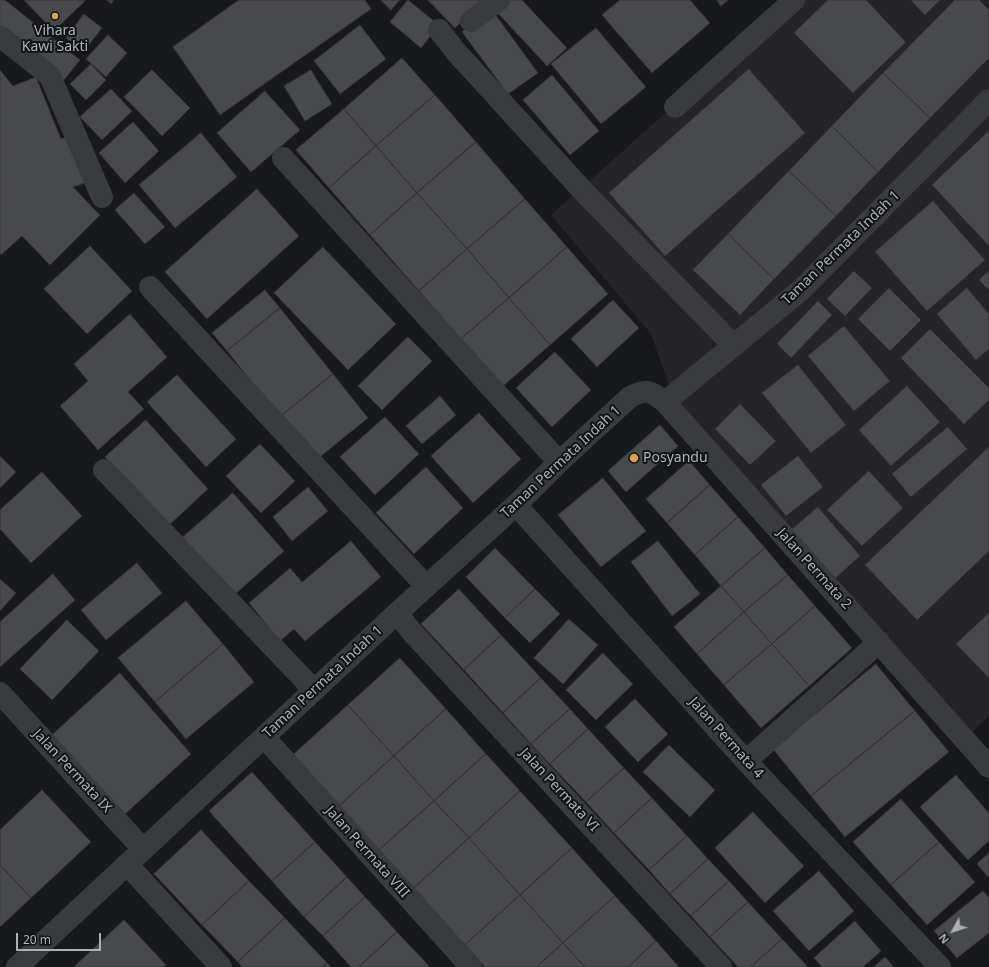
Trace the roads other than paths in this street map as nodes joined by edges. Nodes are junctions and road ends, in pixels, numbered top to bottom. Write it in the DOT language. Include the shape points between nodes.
graph roads {
  1 [pos="499,0"];
  2 [pos="794,0"];
  3 [pos="471,21"];
  4 [pos="438,30"];
  5 [pos="0,36"];
  6 [pos="989,100"];
  7 [pos="675,107"];
  8 [pos="283,158"];
  9 [pos="102,197"];
  10 [pos="150,287"];
  11 [pos="734,346"];
  12 [pos="630,396"];
  13 [pos="665,402"];
  14 [pos="559,462"];
  15 [pos="104,470"];
  16 [pos="516,505"];
  17 [pos="426,586"];
  18 [pos="397,613"];
  19 [pos="879,642"];
  20 [pos="314,690"];
  21 [pos="0,693"];
  22 [pos="264,737"];
  23 [pos="746,761"];
  24 [pos="989,767"];
  25 [pos="143,849"];
  26 [pos="126,866"];
  27 [pos="16,967"];
  28 [pos="221,967"];
  29 [pos="471,967"];
  30 [pos="721,967"];
  31 [pos="940,967"];
  1 -- 3 [label="street"];
  2 -- 7 [label="street"];
  4 -- 11 [label="street" via="584,192"];
  5 -- 9 [label="street" via="50,76"];
  6 -- 11 [label="street, Taman Permata Indah 1" via="801,290"];
  8 -- 14 [label="street"];
  10 -- 17 [label="street"];
  11 -- 13 [label="street, Taman Permata Indah 1"];
  12 -- 13 [label="street, Jalan Permata 2" via="640,392 651,392"];
  12 -- 14 [label="street, Taman Permata Indah 1"];
  13 -- 19 [label="street, Jalan Permata 2"];
  14 -- 16 [label="street, Taman Permata Indah 1"];
  15 -- 20 [label="street"];
  16 -- 17 [label="street, Taman Permata Indah 1"];
  16 -- 23 [label="street, Jalan Permata 4"];
  17 -- 18 [label="street, Taman Permata Indah 1"];
  18 -- 20 [label="street, Taman Permata Indah 1"];
  18 -- 30 [label="street, Jalan Permata VI"];
  19 -- 23 [label="street"];
  19 -- 24 [label="street, Jalan Permata 2"];
  20 -- 22 [label="street, Taman Permata Indah 1"];
  21 -- 25 [label="street, Jalan Permata IX"];
  22 -- 25 [label="street, Taman Permata Indah 1"];
  22 -- 29 [label="street, Jalan Permata VIII"];
  23 -- 31 [label="street, Jalan Permata 4"];
  25 -- 26 [label="street, Taman Permata Indah 1"];
  26 -- 27 [label="street, Taman Permata Indah 1"];
  26 -- 28 [label="street"];
}
